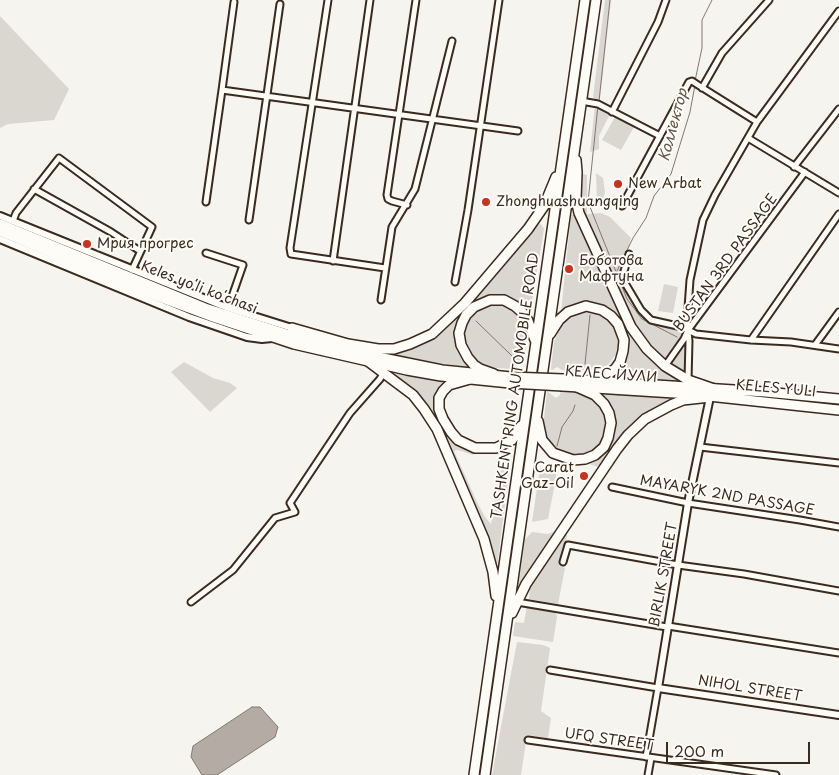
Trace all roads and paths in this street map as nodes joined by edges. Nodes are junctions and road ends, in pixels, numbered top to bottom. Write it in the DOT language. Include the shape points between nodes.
graph roads {
  1 [pos="328,0"];
  2 [pos="370,0"];
  3 [pos="416,0"];
  4 [pos="499,0"];
  5 [pos="586,0"];
  6 [pos="596,0"];
  7 [pos="666,0"];
  8 [pos="770,0"];
  9 [pos="234,2"];
  10 [pos="280,4"];
  11 [pos="839,11"];
  12 [pos="452,41"];
  13 [pos="698,85"];
  14 [pos="222,90"];
  15 [pos="266,96"];
  16 [pos="581,101"];
  17 [pos="313,102"];
  18 [pos="355,108"];
  19 [pos="839,109"];
  20 [pos="612,112"];
  21 [pos="399,113"];
  22 [pos="432,119"];
  23 [pos="757,122"];
  24 [pos="479,125"];
  25 [pos="518,131"];
  26 [pos="660,136"];
  27 [pos="748,138"];
  28 [pos="574,151"];
  29 [pos="563,155"];
  30 [pos="794,167"];
  31 [pos="805,172"];
  32 [pos="34,190"];
  33 [pos="839,193"];
  34 [pos="206,202"];
  35 [pos="407,205"];
  36 [pos="622,206"];
  37 [pos="839,214"];
  38 [pos="0,216"];
  39 [pos="249,220"];
  40 [pos="13,221"];
  41 [pos="0,224"];
  42 [pos="0,231"];
  43 [pos="0,239"];
  44 [pos="140,251"];
  45 [pos="206,253"];
  46 [pos="629,254"];
  47 [pos="62,256"];
  48 [pos="333,261"];
  49 [pos="70,268"];
  50 [pos="385,268"];
  51 [pos="132,270"];
  52 [pos="455,282"];
  53 [pos="381,300"];
  54 [pos="228,308"];
  55 [pos="839,312"];
  56 [pos="292,328"];
  57 [pos="688,330"];
  58 [pos="274,338"];
  59 [pos="302,339"];
  60 [pos="750,340"];
  61 [pos="815,345"];
  62 [pos="536,346"];
  63 [pos="546,346"];
  64 [pos="839,349"];
  65 [pos="366,359"];
  66 [pos="665,366"];
  67 [pos="384,372"];
  68 [pos="494,374"];
  69 [pos="470,379"];
  70 [pos="511,380"];
  71 [pos="585,380"];
  72 [pos="688,380"];
  73 [pos="563,382"];
  74 [pos="577,387"];
  75 [pos="712,393"];
  76 [pos="839,399"];
  77 [pos="839,403"];
  78 [pos="828,408"];
  79 [pos="839,410"];
  80 [pos="537,413"];
  81 [pos="526,414"];
  82 [pos="700,447"];
  83 [pos="839,463"];
  84 [pos="612,487"];
  85 [pos="688,504"];
  86 [pos="839,528"];
  87 [pos="563,562"];
  88 [pos="678,565"];
  89 [pos="839,591"];
  90 [pos="191,602"];
  91 [pos="516,602"];
  92 [pos="495,621"];
  93 [pos="668,626"];
  94 [pos="506,627"];
  95 [pos="839,653"];
  96 [pos="550,670"];
  97 [pos="486,685"];
  98 [pos="498,687"];
  99 [pos="658,688"];
  100 [pos="839,715"];
  101 [pos="528,740"];
  102 [pos="649,758"];
  103 [pos="474,775"];
  104 [pos="485,775"];
  105 [pos="648,775"];
  106 [pos="776,775"];
  1 -- 17 [label="street"];
  2 -- 18 [label="street"];
  3 -- 21 [label="street"];
  4 -- 24 [label="street"];
  5 -- 29 [label="main road, TASHKENT RING AUTOMOBILE ROAD"];
  6 -- 16 [label="main road, TASHKENT RING AUTOMOBILE ROAD"];
  7 -- 20 [label="street"];
  8 -- 13 [label="street" via="722,52"];
  9 -- 14 [label="street"];
  10 -- 15 [label="street"];
  11 -- 23 [label="street"];
  12 -- 22 [label="street"];
  13 -- 23 [label="street"];
  13 -- 26 [label="street" via="689,82"];
  14 -- 15 [label="street"];
  14 -- 34 [label="street"];
  15 -- 17 [label="street"];
  15 -- 39 [label="street"];
  16 -- 20 [label="street" via="598,104"];
  16 -- 28 [label="main road, TASHKENT RING AUTOMOBILE ROAD"];
  17 -- 18 [label="street"];
  17 -- 48 [label="street" via="290,248 295,256"];
  18 -- 21 [label="street"];
  18 -- 48 [label="street"];
  19 -- 30 [label="street"];
  20 -- 26 [label="street"];
  21 -- 22 [label="street"];
  21 -- 35 [label="street" via="387,195 392,202"];
  22 -- 24 [label="street"];
  22 -- 35 [label="street" via="415,189"];
  23 -- 27 [label="street"];
  24 -- 25 [label="street"];
  24 -- 52 [label="street"];
  26 -- 36 [label="street"];
  27 -- 30 [label="street"];
  27 -- 57 [label="street" via="703,220 690,280"];
  28 -- 63 [label="main road, TASHKENT RING AUTOMOBILE ROAD"];
  28 -- 66 [label="main road" via="576,199 584,224 631,326 646,349"];
  29 -- 56 [label="main road" via="549,197 528,229 460,308 432,334 394,349 378,350"];
  29 -- 62 [label="main road, TASHKENT RING AUTOMOBILE ROAD"];
  30 -- 31 [label="street"];
  31 -- 33 [label="street"];
  31 -- 57 [label="street, BUSTAN 3RD PASSAGE"];
  32 -- 40 [label="street"];
  32 -- 44 [label="street"];
  32 -- 44 [label="street" via="59,158 152,227"];
  35 -- 50 [label="street" via="392,227"];
  37 -- 60 [label="street"];
  38 -- 40 [label="street, Keles yoʻli koʻchasi"];
  40 -- 51 [label="street, Keles yoʻli koʻchasi"];
  41 -- 59 [label="main road, Keles yoʻli koʻchasi" via="205,308"];
  42 -- 47 [label="main road, Keles yoʻli koʻchasi"];
  43 -- 49 [label="street, Keles yoʻli koʻchasi"];
  44 -- 51 [label="street"];
  45 -- 54 [label="street" via="243,265"];
  46 -- 57 [label="street" via="622,278 641,310 651,320"];
  47 -- 49 [label="main road"];
  47 -- 58 [label="main road, Keles yoʻli koʻchasi" via="146,292"];
  48 -- 50 [label="street"];
  49 -- 58 [label="street, Keles yoʻli koʻchasi" via="188,317 247,337"];
  50 -- 53 [label="street"];
  51 -- 54 [label="street, Keles yoʻli koʻchasi"];
  54 -- 56 [label="street, Keles yoʻli koʻchasi"];
  55 -- 61 [label="street"];
  56 -- 59 [label="main road"];
  57 -- 60 [label="street" via="696,334"];
  57 -- 66 [label="street, BUSTAN 3RD PASSAGE"];
  57 -- 72 [label="street"];
  58 -- 65 [label="main road, Keles yoʻli koʻchasi"];
  59 -- 65 [label="main road, Keles yoʻli koʻchasi"];
  60 -- 61 [label="street"];
  61 -- 64 [label="street"];
  62 -- 68 [label="main road" via="528,321 515,306 504,300 478,304 462,323 459,333 461,345 474,365"];
  62 -- 81 [label="main road, TASHKENT RING AUTOMOBILE ROAD"];
  63 -- 71 [label="main road" via="556,325 573,310 586,306 611,316 623,334 622,357 615,369 605,376"];
  63 -- 80 [label="main road, TASHKENT RING AUTOMOBILE ROAD"];
  65 -- 67 [label="main road"];
  65 -- 68 [label="main road"];
  65 -- 69 [label="main road" via="441,376"];
  66 -- 72 [label="main road"];
  67 -- 90 [label="street" via="350,413 290,503 296,512 275,518 232,570"];
  67 -- 92 [label="main road" via="413,395 437,429 488,553 496,587"];
  68 -- 70 [label="main road"];
  69 -- 70 [label="main road"];
  69 -- 81 [label="main road" via="447,387 439,400 446,424 464,444 482,449 504,445 517,434"];
  70 -- 73 [label="main road, КЕЛЕС ЙУЛИ, bridge"];
  71 -- 73 [label="main road"];
  71 -- 75 [label="main road"];
  72 -- 75 [label="main road"];
  73 -- 74 [label="main road, КЕЛЕС ЙУЛИ"];
  74 -- 75 [label="main road, КЕЛЕС ЙУЛИ"];
  74 -- 80 [label="main road" via="595,395 609,413 608,438 595,455 585,460 573,460 550,451 541,437"];
  75 -- 76 [label="main road, KELES YULI" via="765,392"];
  75 -- 78 [label="main road, KELES YULI"];
  75 -- 82 [label="street, BIRLIK STREET"];
  75 -- 91 [label="main road" via="671,405 634,428"];
  77 -- 78 [label="main road" via="831,403"];
  78 -- 79 [label="main road, KELES YULI"];
  80 -- 94 [label="main road, TASHKENT RING AUTOMOBILE ROAD"];
  81 -- 92 [label="main road, TASHKENT RING AUTOMOBILE ROAD"];
  82 -- 83 [label="street"];
  82 -- 85 [label="street, BIRLIK STREET"];
  84 -- 85 [label="street, MAYARYK 2ND PASSAGE"];
  85 -- 86 [label="street, MAYARYK 2ND PASSAGE"];
  85 -- 88 [label="street, BIRLIK STREET"];
  87 -- 88 [label="street" via="568,545"];
  88 -- 89 [label="street"];
  88 -- 93 [label="street, BIRLIK STREET"];
  91 -- 93 [label="street"];
  91 -- 94 [label="main road"];
  92 -- 97 [label="main road, TASHKENT RING AUTOMOBILE ROAD"];
  93 -- 95 [label="street"];
  93 -- 99 [label="street, BIRLIK STREET"];
  94 -- 98 [label="main road, TASHKENT RING AUTOMOBILE ROAD"];
  96 -- 99 [label="street"];
  97 -- 98 [label="main road"];
  97 -- 103 [label="main road, TASHKENT RING AUTOMOBILE ROAD"];
  98 -- 104 [label="main road, TASHKENT RING AUTOMOBILE ROAD"];
  99 -- 100 [label="street, NIHOL STREET"];
  99 -- 102 [label="street, BIRLIK STREET"];
  101 -- 102 [label="street, UFQ STREET"];
  102 -- 105 [label="street, BIRLIK STREET"];
  102 -- 106 [label="street, UFQ STREET"];
}
